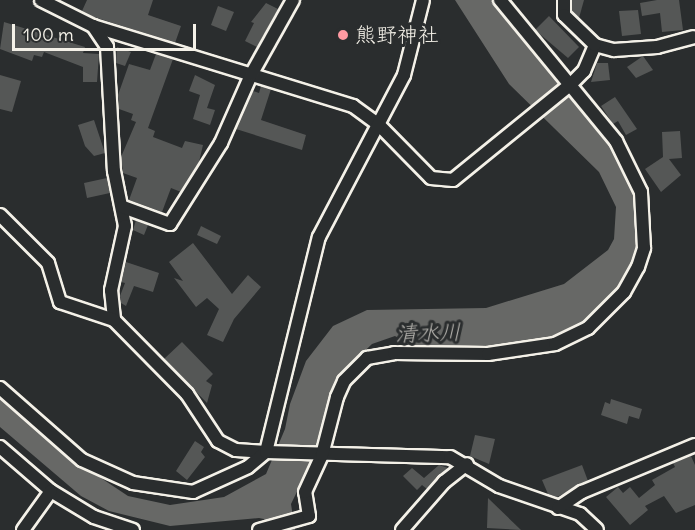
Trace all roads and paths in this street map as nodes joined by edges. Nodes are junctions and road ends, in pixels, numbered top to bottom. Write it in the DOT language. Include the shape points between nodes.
graph roads {
  1 [pos="41,0"];
  2 [pos="293,0"];
  3 [pos="423,0"];
  4 [pos="500,0"];
  5 [pos="564,0"];
  6 [pos="93,26"];
  7 [pos="695,36"];
  8 [pos="595,45"];
  9 [pos="251,75"];
  10 [pos="570,85"];
  11 [pos="379,125"];
  12 [pos="123,207"];
  13 [pos="0,215"];
  14 [pos="114,320"];
  15 [pos="0,388"];
  16 [pos="695,446"];
  17 [pos="0,447"];
  18 [pos="266,452"];
  19 [pos="322,455"];
  20 [pos="467,464"];
  21 [pos="51,491"];
  22 [pos="558,508"];
  23 [pos="263,529"];
  24 [pos="23,530"];
  25 [pos="133,530"];
  26 [pos="402,530"];
  27 [pos="597,530"];
  1 -- 6 [label="street"];
  2 -- 9 [label="street"];
  3 -- 11 [label="street" via="405,75"];
  4 -- 10 [label="street"];
  5 -- 8 [label="street" via="564,15"];
  6 -- 9 [label="street"];
  6 -- 12 [label="street" via="107,46 114,171"];
  7 -- 8 [label="street" via="657,47 614,50"];
  8 -- 10 [label="street" via="584,71"];
  9 -- 11 [label="street" via="353,106"];
  9 -- 12 [label="street" via="221,143 170,224"];
  10 -- 11 [label="street" via="453,180 430,178"];
  10 -- 19 [label="street" via="615,141 641,192 644,248 624,292 588,328 555,344 488,354 394,353 367,358 344,381"];
  11 -- 18 [label="street" via="319,237"];
  12 -- 14 [label="street" via="125,226 111,290"];
  13 -- 14 [label="street" via="48,263 60,302"];
  14 -- 18 [label="street" via="187,394 218,441 236,450"];
  15 -- 18 [label="street" via="82,460 133,483 193,492 248,467"];
  16 -- 22 [label="street" via="582,492"];
  17 -- 21 [label="street"];
  18 -- 19 [label="street"];
  19 -- 20 [label="street" via="428,455"];
  19 -- 23 [label="street" via="304,492 309,516"];
  20 -- 22 [label="street" via="499,486"];
  20 -- 26 [label="street" via="444,482"];
  21 -- 24 [label="street"];
  21 -- 25 [label="street" via="94,517"];
  22 -- 27 [label="street" via="580,514"];
}
